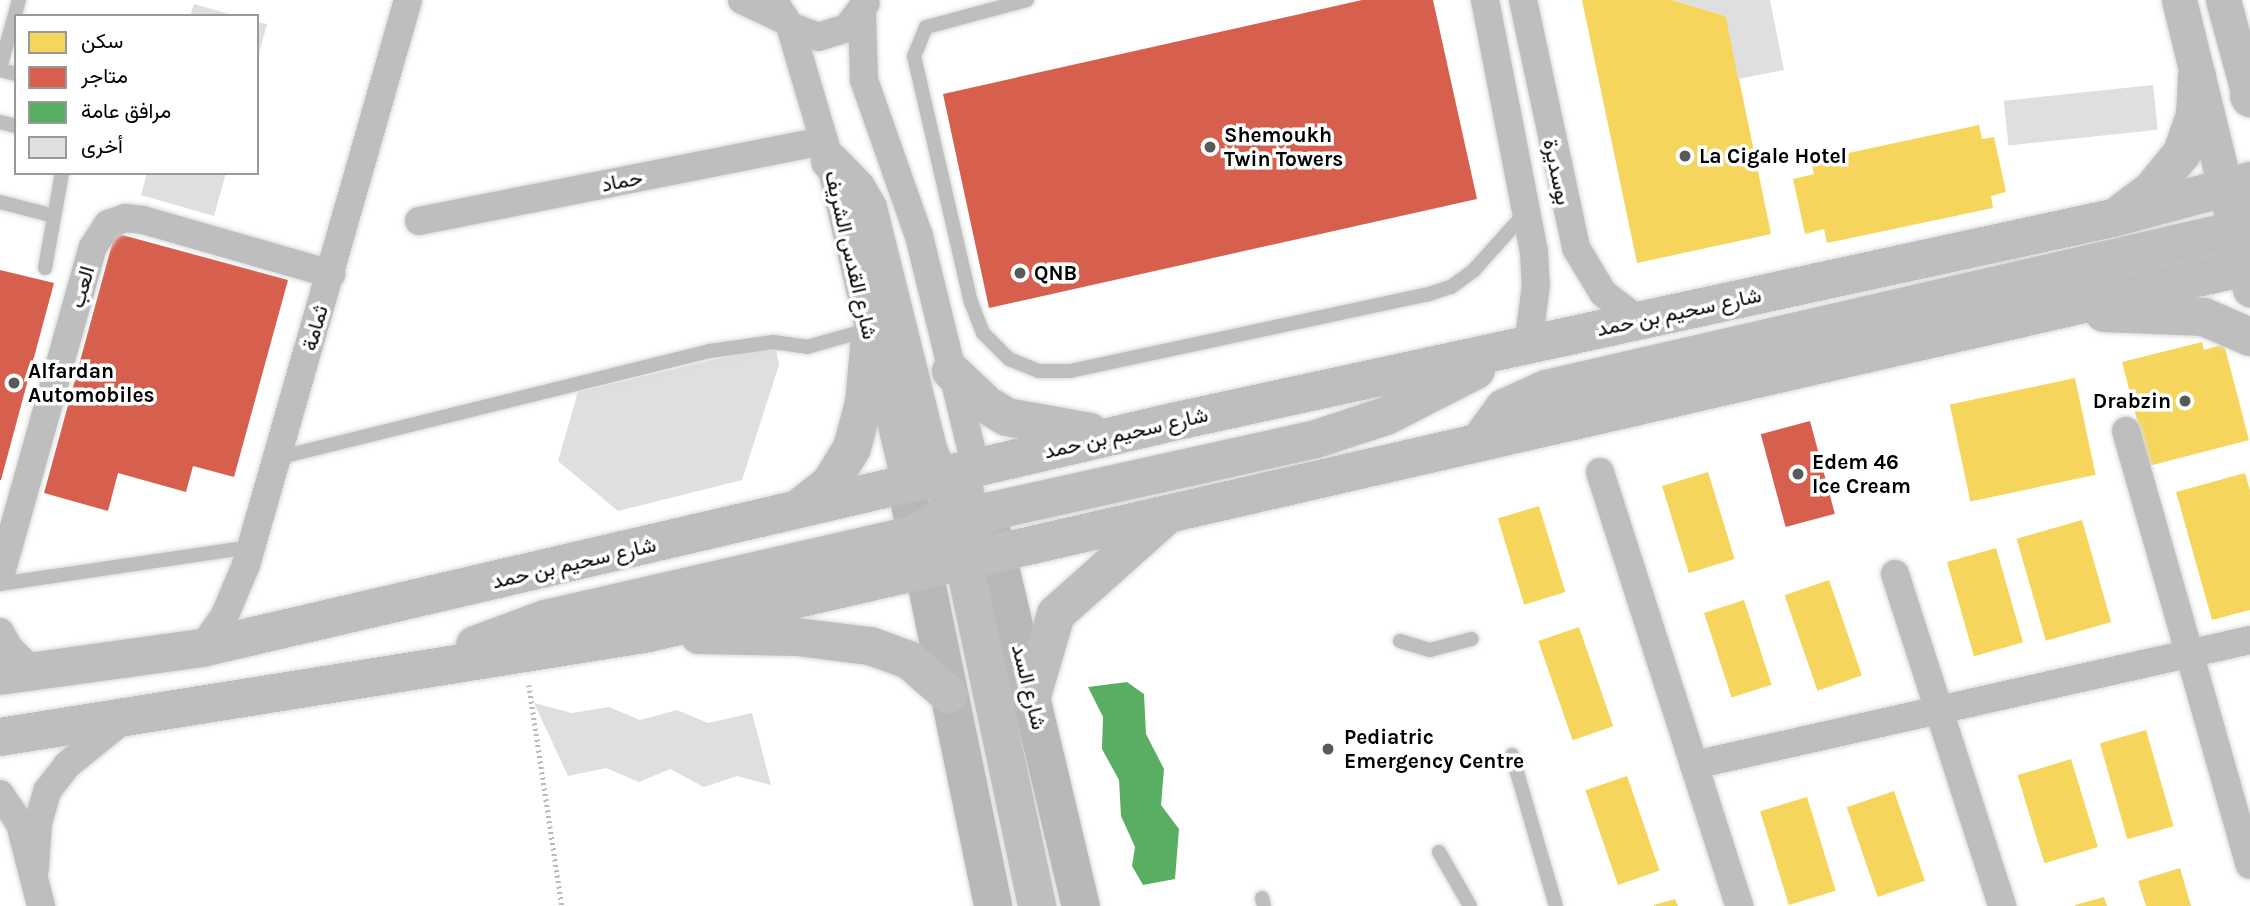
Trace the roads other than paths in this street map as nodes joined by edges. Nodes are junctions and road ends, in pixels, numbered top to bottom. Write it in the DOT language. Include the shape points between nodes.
graph roads {
  1 [pos="408,0"];
  2 [pos="742,0"];
  3 [pos="1027,0"];
  4 [pos="1485,0"];
  5 [pos="1523,0"];
  6 [pos="2179,0"];
  7 [pos="864,6"];
  8 [pos="782,15"];
  9 [pos="2234,17"];
  10 [pos="14,18"];
  11 [pos="0,69"];
  12 [pos="2197,76"];
  13 [pos="2250,98"];
  14 [pos="1547,124"];
  15 [pos="1511,132"];
  16 [pos="827,151"];
  17 [pos="62,175"];
  18 [pos="2238,184"];
  19 [pos="0,202"];
  20 [pos="1527,211"];
  21 [pos="54,216"];
  22 [pos="2113,218"];
  23 [pos="419,221"];
  24 [pos="2245,227"];
  25 [pos="45,268"];
  26 [pos="331,274"];
  27 [pos="2248,274"];
  28 [pos="2072,305"];
  29 [pos="1638,320"];
  30 [pos="870,334"];
  31 [pos="2250,337"];
  32 [pos="1513,350"];
  33 [pos="951,371"];
  34 [pos="2126,430"];
  35 [pos="1120,434"];
  36 [pos="1479,442"];
  37 [pos="277,458"];
  38 [pos="976,468"];
  39 [pos="1600,472"];
  40 [pos="793,513"];
  41 [pos="1165,517"];
  42 [pos="952,522"];
  43 [pos="251,547"];
  44 [pos="922,571"];
  45 [pos="1895,574"];
  46 [pos="0,577"];
  47 [pos="0,584"];
  48 [pos="0,632"];
  49 [pos="644,634"];
  50 [pos="1472,639"];
  51 [pos="2250,640"];
  52 [pos="1400,641"];
  53 [pos="202,648"];
  54 [pos="2189,655"];
  55 [pos="441,664"];
  56 [pos="17,674"];
  57 [pos="948,694"];
  58 [pos="1032,696"];
  59 [pos="1941,710"];
  60 [pos="123,720"];
  61 [pos="0,737"];
  62 [pos="1512,755"];
  63 [pos="1694,765"];
  64 [pos="0,794"];
  65 [pos="1439,852"];
  66 [pos="2250,865"];
  67 [pos="35,868"];
  68 [pos="1082,905"];
  69 [pos="41,906"];
  70 [pos="993,906"];
  71 [pos="1037,906"];
  72 [pos="1470,906"];
  73 [pos="1556,906"];
  74 [pos="1739,906"];
  75 [pos="2002,906"];
  1 -- 26 [label="street, ثمامة"];
  2 -- 8 [label="street"];
  3 -- 20 [label="lane" via="926,27 914,56 971,302 983,333 1009,359 1039,371 1070,371 1426,295 1451,287 1474,270"];
  4 -- 15 [label="street, بوسديرة"];
  5 -- 14 [label="street, بوسديرة"];
  6 -- 12 [label="street"];
  7 -- 8 [label="street" via="848,28 828,36 808,35"];
  7 -- 33 [label="street" via="864,80 919,236"];
  8 -- 16 [label="street, شارع القدس الشريف"];
  9 -- 13 [label="street"];
  10 -- 11 [label="lane"];
  12 -- 18 [label="street"];
  12 -- 22 [label="highway" via="2195,116 2182,153 2152,190"];
  14 -- 15 [label="street" via="1525,136"];
  14 -- 29 [label="street, بوسديرة" via="1576,248 1603,293"];
  15 -- 20 [label="street, بوسديرة"];
  16 -- 23 [label="street, حماد"];
  16 -- 30 [label="street, شارع القدس الشريف"];
  16 -- 42 [label="highway" via="867,208"];
  17 -- 21 [label="lane"];
  18 -- 22 [label="highway, شارع سحيم بن حمد"];
  18 -- 24 [label="street"];
  19 -- 21 [label="lane"];
  20 -- 32 [label="street, بوسديرة" via="1536,285"];
  21 -- 25 [label="lane"];
  22 -- 29 [label="highway, شارع سحيم بن حمد"];
  24 -- 27 [label="highway"];
  24 -- 36 [label="highway" via="1546,389 1504,408"];
  26 -- 37 [label="street, ثمامة"];
  26 -- 46 [label="street, العب" via="143,220 125,218 108,224 93,247"];
  27 -- 28 [label="highway, شارع سحيم بن حمد"];
  28 -- 31 [label="highway" via="2106,313 2204,317"];
  28 -- 36 [label="highway, شارع سحيم بن حمد"];
  29 -- 32 [label="highway, شارع سحيم بن حمد"];
  30 -- 37 [label="lane" via="807,347 773,342 710,351"];
  30 -- 40 [label="highway" via="864,403 852,449 830,484"];
  30 -- 42 [label="street, شارع القدس الشريف"];
  32 -- 35 [label="highway, شارع سحيم بن حمد"];
  32 -- 42 [label="highway" via="1430,397 1316,439"];
  33 -- 35 [label="highway" via="986,405 1007,416 1050,428"];
  33 -- 38 [label="street"];
  34 -- 54 [label="street"];
  35 -- 38 [label="highway, شارع سحيم بن حمد"];
  36 -- 41 [label="highway, شارع سحيم بن حمد"];
  37 -- 43 [label="street, ثمامة"];
  38 -- 42 [label="highway, شارع سحيم بن حمد"];
  39 -- 63 [label="street"];
  40 -- 42 [label="highway, شارع سحيم بن حمد"];
  40 -- 53 [label="highway, شارع سحيم بن حمد"];
  41 -- 42 [label="highway, شارع سحيم بن حمد"];
  41 -- 58 [label="highway" via="1056,614"];
  42 -- 44 [label="highway, شارع سحيم بن حمد"];
  42 -- 55 [label="highway" via="512,628"];
  42 -- 58 [label="main road, شارع السد"];
  42 -- 71 [label="highway"];
  43 -- 47 [label="lane"];
  43 -- 53 [label="street, ثمامة" via="233,600"];
  44 -- 49 [label="highway, شارع سحيم بن حمد"];
  44 -- 57 [label="main road"];
  45 -- 59 [label="street"];
  48 -- 56 [label="street"];
  49 -- 55 [label="highway, شارع سحيم بن حمد"];
  49 -- 57 [label="highway" via="797,637 870,646 909,660"];
  50 -- 52 [label="lane" via="1430,650"];
  51 -- 54 [label="street"];
  53 -- 56 [label="highway, شارع سحيم بن حمد"];
  54 -- 59 [label="street"];
  54 -- 66 [label="street"];
  55 -- 60 [label="highway, شارع سحيم بن حمد"];
  57 -- 70 [label="main road"];
  58 -- 68 [label="main road, شارع السد"];
  59 -- 63 [label="street"];
  59 -- 75 [label="street"];
  60 -- 61 [label="highway, شارع سحيم بن حمد"];
  60 -- 67 [label="street" via="67,765 51,784 38,823"];
  62 -- 73 [label="lane"];
  63 -- 74 [label="street"];
  64 -- 67 [label="street" via="15,812"];
  65 -- 72 [label="lane"];
  67 -- 69 [label="street"];
}
